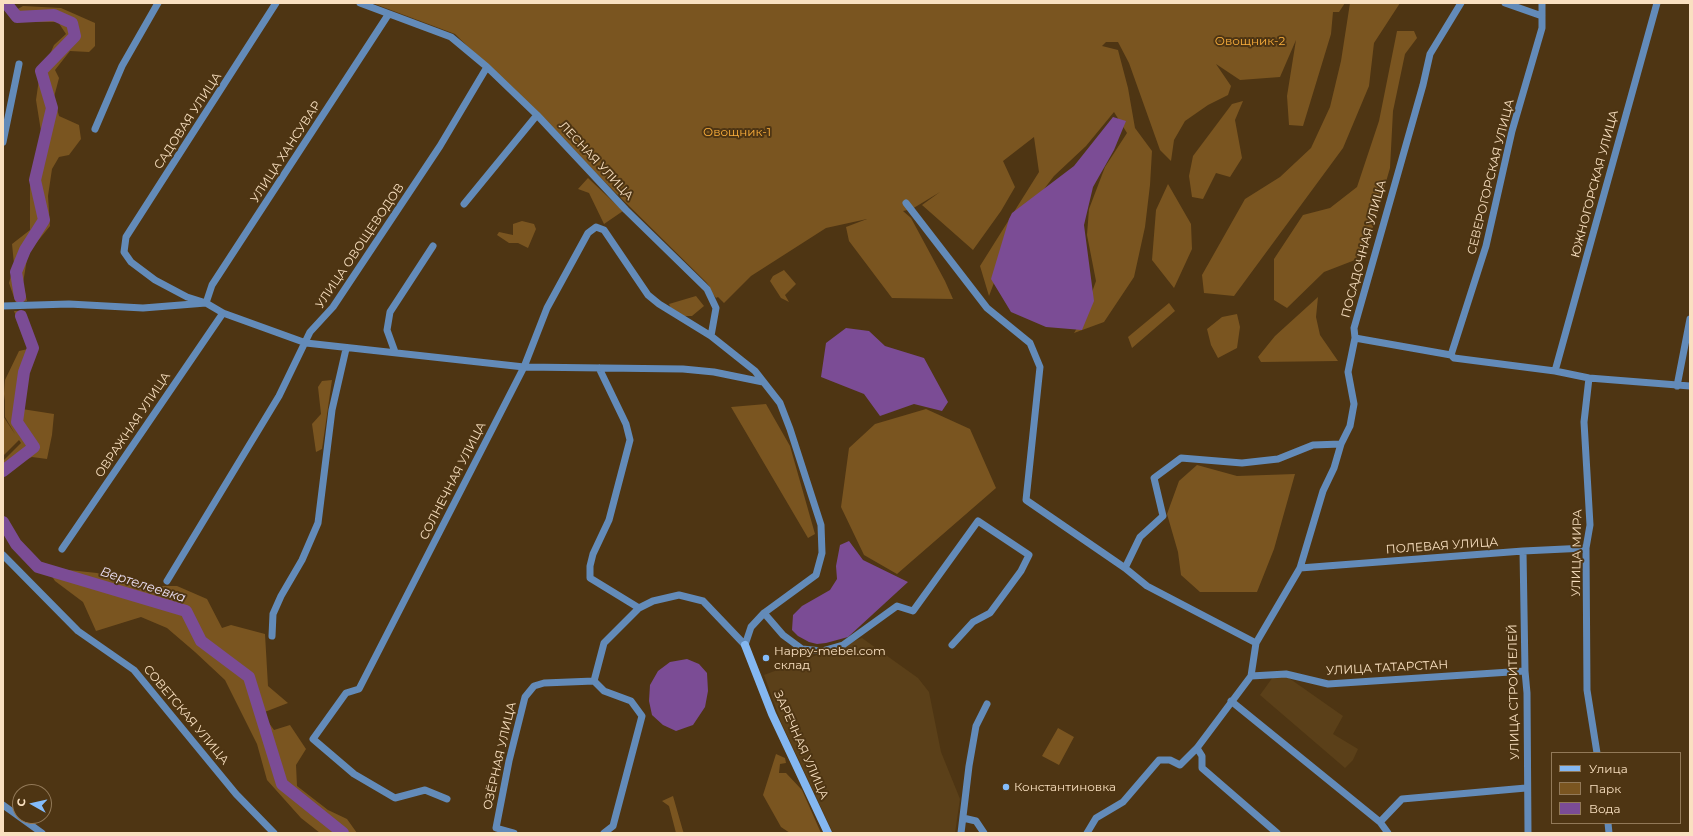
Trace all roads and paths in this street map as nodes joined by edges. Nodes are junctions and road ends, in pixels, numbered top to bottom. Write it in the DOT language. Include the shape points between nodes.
graph roads {
  1 [pos="158,3"];
  2 [pos="276,3"];
  3 [pos="360,3"];
  4 [pos="1461,3"];
  5 [pos="1506,3"];
  6 [pos="1542,3"];
  7 [pos="1657,3"];
  8 [pos="388,15"];
  9 [pos="1542,16"];
  10 [pos="19,64"];
  11 [pos="487,67"];
  12 [pos="536,115"];
  13 [pos="94,129"];
  14 [pos="3,142"];
  15 [pos="906,203"];
  16 [pos="464,204"];
  17 [pos="433,246"];
  18 [pos="206,303"];
  19 [pos="3,306"];
  20 [pos="223,313"];
  21 [pos="1690,319"];
  22 [pos="711,336"];
  23 [pos="1355,338"];
  24 [pos="306,343"];
  25 [pos="346,349"];
  26 [pos="395,352"];
  27 [pos="1451,355"];
  28 [pos="524,367"];
  29 [pos="599,368"];
  30 [pos="1555,371"];
  31 [pos="1589,378"];
  32 [pos="763,382"];
  33 [pos="1677,386"];
  34 [pos="1690,386"];
  35 [pos="1341,444"];
  36 [pos="1586,548"];
  37 [pos="62,549"];
  38 [pos="1523,550"];
  39 [pos="3,555"];
  40 [pos="1125,568"];
  41 [pos="1300,568"];
  42 [pos="167,581"];
  43 [pos="639,608"];
  44 [pos="764,613"];
  45 [pos="272,636"];
  46 [pos="1256,644"];
  47 [pos="745,645"];
  48 [pos="952,645"];
  49 [pos="1525,671"];
  50 [pos="1251,676"];
  51 [pos="594,681"];
  52 [pos="1231,701"];
  53 [pos="987,704"];
  54 [pos="1197,748"];
  55 [pos="1597,752"];
  56 [pos="1526,788"];
  57 [pos="447,799"];
  58 [pos="3,805"];
  59 [pos="963,818"];
  60 [pos="1380,822"];
  61 [pos="39,831"];
  62 [pos="274,833"];
  63 [pos="514,833"];
  64 [pos="604,833"];
  65 [pos="828,833"];
  66 [pos="961,833"];
  67 [pos="984,833"];
  68 [pos="1089,833"];
  69 [pos="1277,833"];
  70 [pos="1388,833"];
  71 [pos="1528,833"];
  1 -- 13 [label="street" via="122,66"];
  2 -- 18 [label="street, САДОВАЯ УЛИЦА" via="126,238 124,252 131,262 155,280 187,297"];
  3 -- 8 [label="street, ЛЕСНАЯ УЛИЦА"];
  4 -- 23 [label="street, ПОСАДОЧНАЯ УЛИЦА" via="1430,54 1358,306"];
  5 -- 9 [label="street"];
  6 -- 9 [label="street, СЕВЕРОГОРСКАЯ УЛИЦА"];
  7 -- 30 [label="street, ЮЖНОГОРСКАЯ УЛИЦА"];
  8 -- 11 [label="street, ЛЕСНАЯ УЛИЦА" via="451,38"];
  8 -- 18 [label="street, УЛИЦА ХАНСУВАР" via="212,285"];
  9 -- 27 [label="street, СЕВЕРОГОРСКАЯ УЛИЦА" via="1542,28 1512,131 1486,246"];
  10 -- 14 [label="street"];
  11 -- 12 [label="street, ЛЕСНАЯ УЛИЦА"];
  11 -- 24 [label="street, УЛИЦА ОВОЩЕВОДОВ" via="440,146 333,307 310,332"];
  12 -- 16 [label="street"];
  12 -- 22 [label="street, ЛЕСНАЯ УЛИЦА" via="626,210 707,289 716,308"];
  15 -- 40 [label="street" via="987,308 1030,343 1040,367 1026,500"];
  17 -- 26 [label="street" via="390,312 387,330"];
  18 -- 19 [label="street" via="144,308 69,304"];
  18 -- 20 [label="street"];
  20 -- 24 [label="street"];
  20 -- 37 [label="street, ОВРАЖНАЯ УЛИЦА"];
  21 -- 33 [label="street"];
  22 -- 28 [label="street, СОЛНЕЧНАЯ УЛИЦА" via="648,295 604,230 596,227 588,233 547,308"];
  22 -- 32 [label="street" via="756,372"];
  23 -- 27 [label="street"];
  23 -- 35 [label="street, ПОСАДОЧНАЯ УЛИЦА" via="1348,372 1354,404 1350,426"];
  24 -- 25 [label="street"];
  24 -- 42 [label="street, УЛИЦА ОВОЩЕВОДОВ" via="278,396"];
  25 -- 26 [label="street"];
  25 -- 45 [label="street" via="332,410 318,523 302,560 281,596 274,614"];
  26 -- 28 [label="street"];
  27 -- 30 [label="street" via="1454,358"];
  28 -- 29 [label="street"];
  28 -- 57 [label="street, СОЛНЕЧНАЯ УЛИЦА" via="359,688 346,693 313,739 354,774 395,798 425,790"];
  29 -- 32 [label="street" via="691,370"];
  29 -- 43 [label="street" via="626,424 630,440 609,520 593,554 590,578"];
  30 -- 31 [label="street"];
  31 -- 33 [label="street"];
  31 -- 36 [label="street, УЛИЦА МИРА" via="1584,422 1590,525"];
  32 -- 44 [label="street" via="780,403 790,429 821,525 822,553 816,575"];
  33 -- 34 [label="street"];
  35 -- 40 [label="street" via="1313,445 1278,459 1242,463 1181,458 1154,478 1163,516 1140,537"];
  35 -- 41 [label="street, ПОСАДОЧНАЯ УЛИЦА" via="1334,468 1323,491"];
  36 -- 38 [label="street, ПОЛЕВАЯ УЛИЦА"];
  36 -- 55 [label="street, УЛИЦА МИРА" via="1587,690"];
  38 -- 41 [label="street, ПОЛЕВАЯ УЛИЦА"];
  38 -- 49 [label="street, УЛИЦА СТРОИТЕЛЕЙ"];
  39 -- 62 [label="street, СОВЕТСКАЯ УЛИЦА" via="78,631 134,670 236,794"];
  40 -- 46 [label="street" via="1147,586"];
  41 -- 46 [label="street, ПОСАДОЧНАЯ УЛИЦА"];
  43 -- 47 [label="street" via="654,601 679,595 702,601"];
  43 -- 51 [label="street" via="604,643"];
  44 -- 47 [label="street" via="751,627"];
  44 -- 48 [label="street" via="783,635 802,649 822,650 844,645 897,606 913,611 978,521 1029,555 1021,571 990,613 973,622"];
  46 -- 50 [label="street, ПОСАДОЧНАЯ УЛИЦА"];
  47 -- 65 [label="street, ЗАРЕЧНАЯ УЛИЦА" via="772,714"];
  49 -- 50 [label="street, УЛИЦА ТАТАРСТАН" via="1328,684 1286,674"];
  49 -- 56 [label="street, УЛИЦА СТРОИТЕЛЕЙ"];
  50 -- 52 [label="street, ПОСАДОЧНАЯ УЛИЦА"];
  51 -- 63 [label="street, ОЗЁРНАЯ УЛИЦА" via="534,686 525,697 496,828"];
  51 -- 64 [label="street" via="604,692 631,701 642,716 613,826"];
  52 -- 54 [label="street, ПОСАДОЧНАЯ УЛИЦА"];
  52 -- 60 [label="street"];
  53 -- 59 [label="street" via="976,726"];
  54 -- 68 [label="street, ПОСАДОЧНАЯ УЛИЦА" via="1180,765 1170,760 1159,760 1123,802 1096,818"];
  54 -- 69 [label="street" via="1202,756 1202,768"];
  56 -- 60 [label="street" via="1402,798"];
  56 -- 71 [label="street, УЛИЦА СТРОИТЕЛЕЙ"];
  58 -- 61 [label="street"];
  59 -- 66 [label="street"];
  59 -- 67 [label="street" via="976,821"];
  60 -- 70 [label="street"];
}
